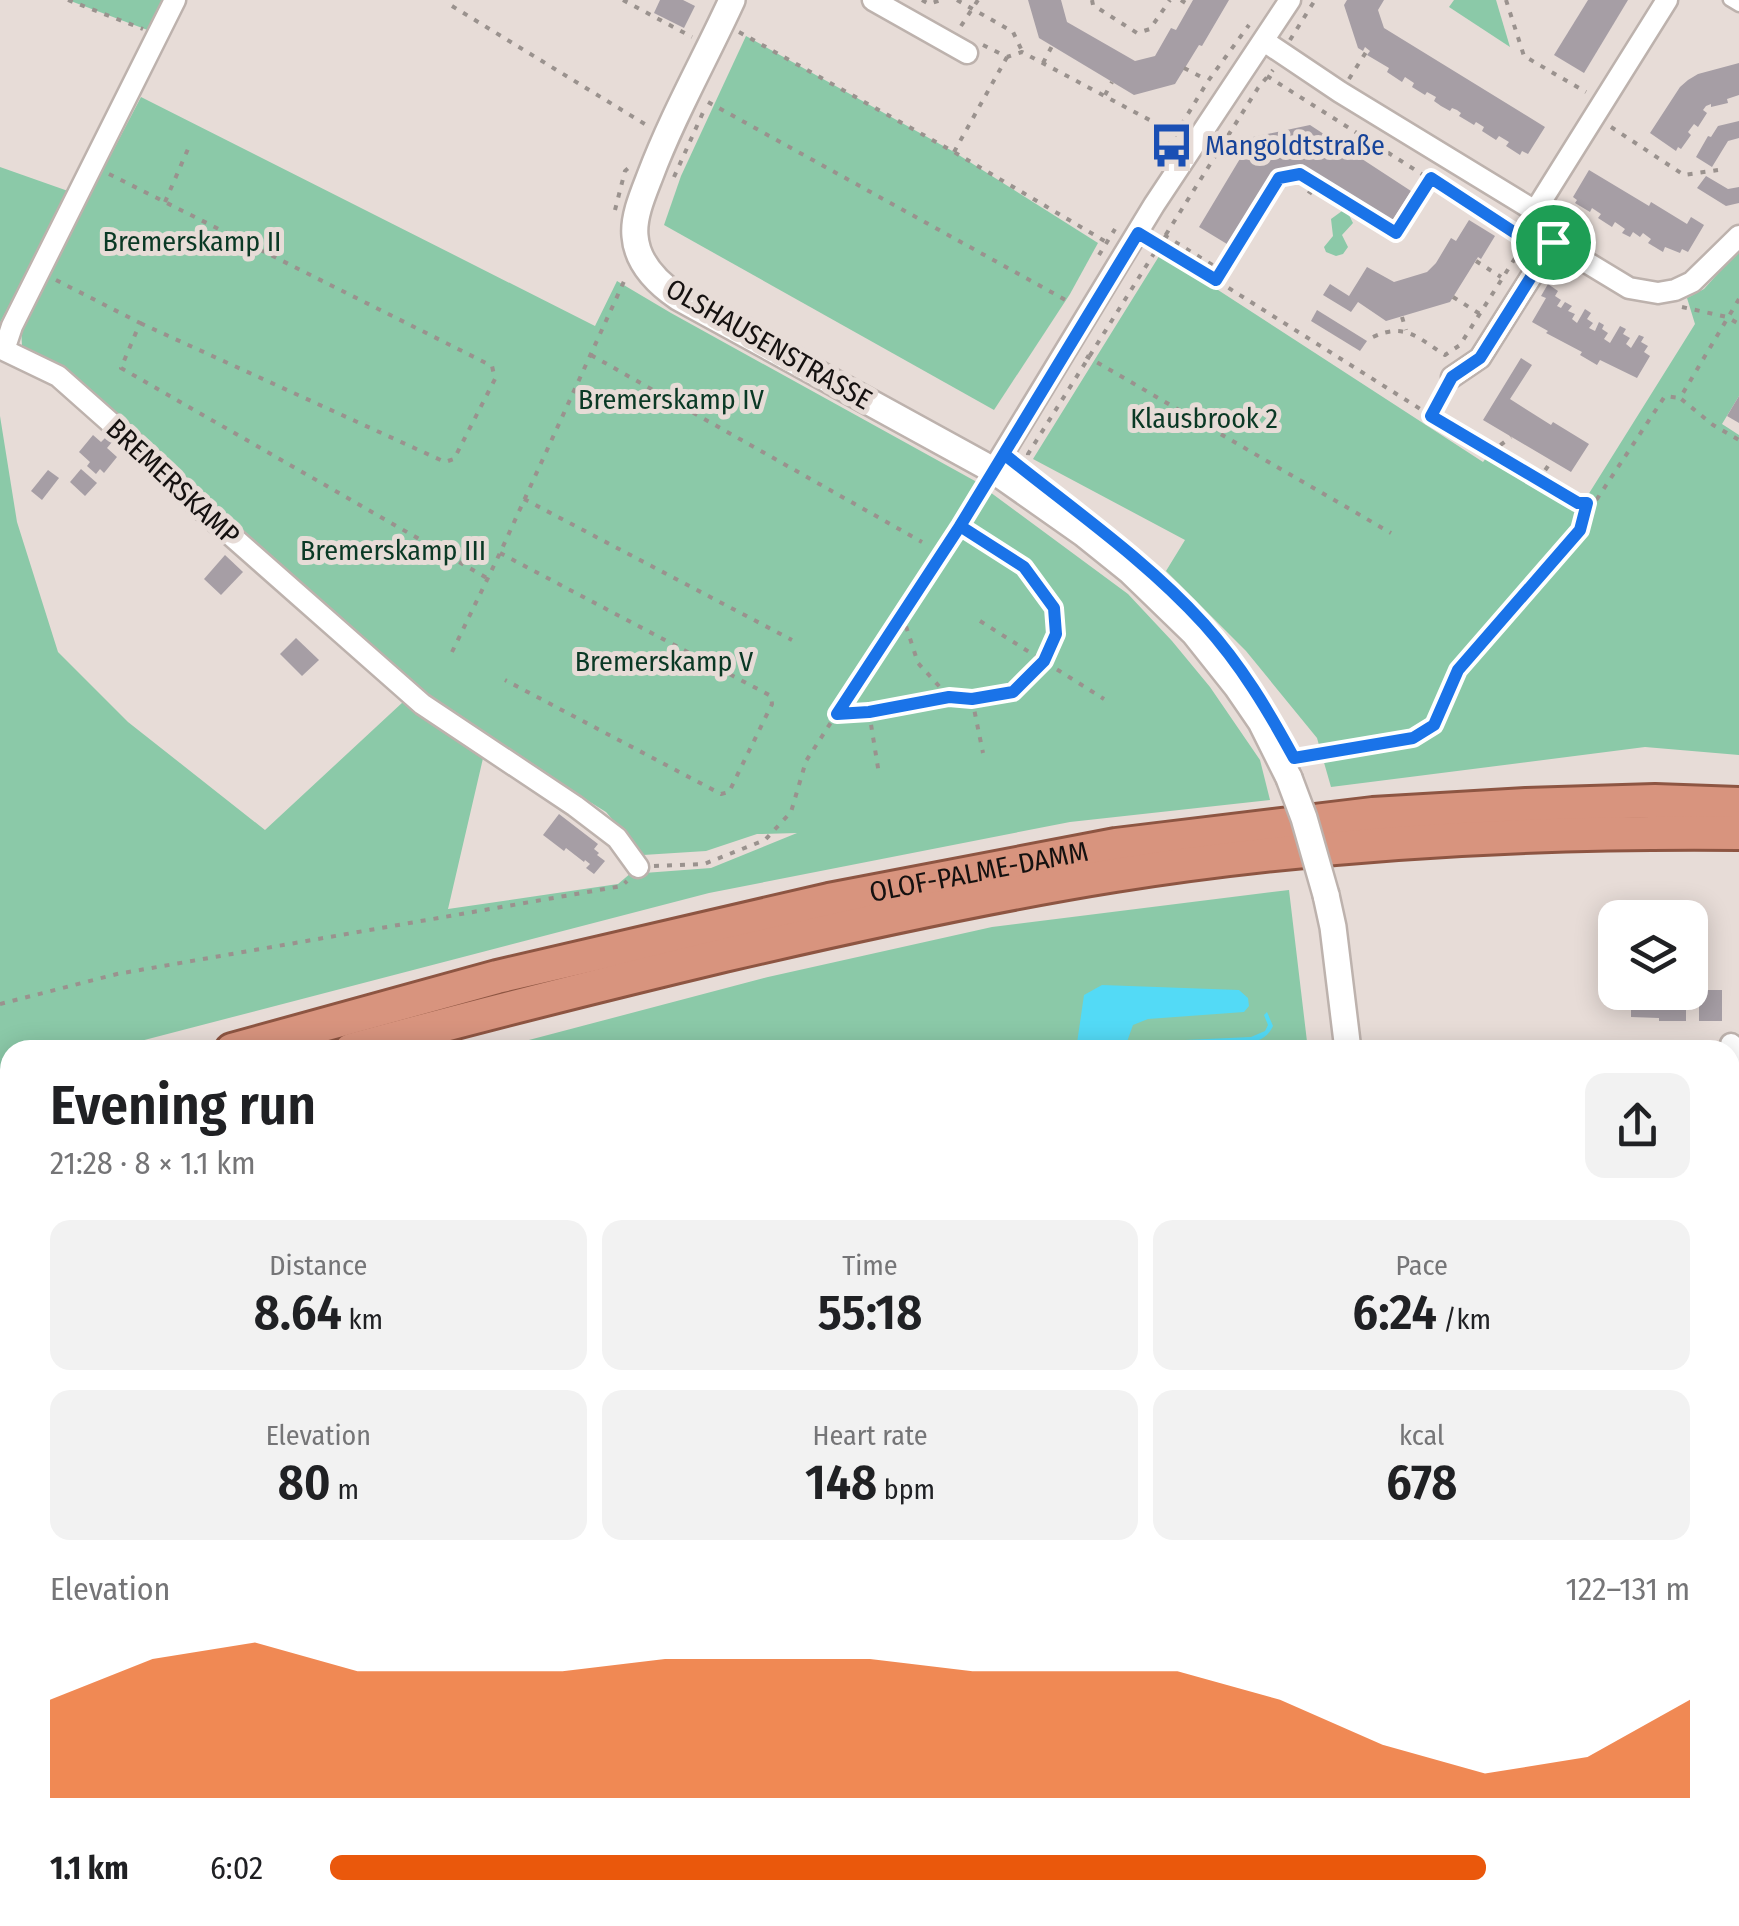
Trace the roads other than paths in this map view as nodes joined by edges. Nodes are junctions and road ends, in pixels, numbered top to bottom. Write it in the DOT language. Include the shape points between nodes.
graph roads {
  1 [pos="175,0"];
  2 [pos="872,0"];
  3 [pos="1290,0"];
  4 [pos="1667,0"];
  5 [pos="1730,0"];
  6 [pos="1739,6"];
  7 [pos="727,11"];
  8 [pos="1273,47"];
  9 [pos="959,48"];
  10 [pos="1535,212"];
  11 [pos="1739,236"];
  12 [pos="1553,242"];
  13 [pos="2,350"];
  14 [pos="1452,377"];
  15 [pos="999,462"];
  16 [pos="1739,804"];
  17 [pos="1739,833"];
  18 [pos="638,867"];
  19 [pos="268,1040"];
  20 [pos="388,1040"];
  21 [pos="1347,1040"];
  1 -- 13 [label="street, BREMERSKAMP"];
  2 -- 9 [label="street"];
  3 -- 8 [label="street"];
  4 -- 10 [label="street"];
  5 -- 6 [label="lane"];
  7 -- 15 [label="street, OLSHAUSENSTRASSE" via="641,201 634,232 646,267 678,297"];
  8 -- 10 [label="street"];
  8 -- 15 [label="street" via="1194,143"];
  10 -- 12 [label="street"];
  11 -- 12 [label="street" via="1692,282 1658,293 1629,288"];
  12 -- 14 [label="street" via="1480,358"];
  13 -- 18 [label="street, BREMERSKAMP" via="58,376 422,704 575,806 617,838"];
  15 -- 21 [label="street, OLSHAUSENSTRASSE, bridge" via="1194,633 1291,768 1334,927"];
  16 -- 19 [label="highway, OLOF-PALME-DAMM" via="1392,812 1116,844 829,900 497,977"];
  17 -- 20 [label="highway, OLOF-PALME-DAMM" via="1460,838 1115,875 838,928"];
}
